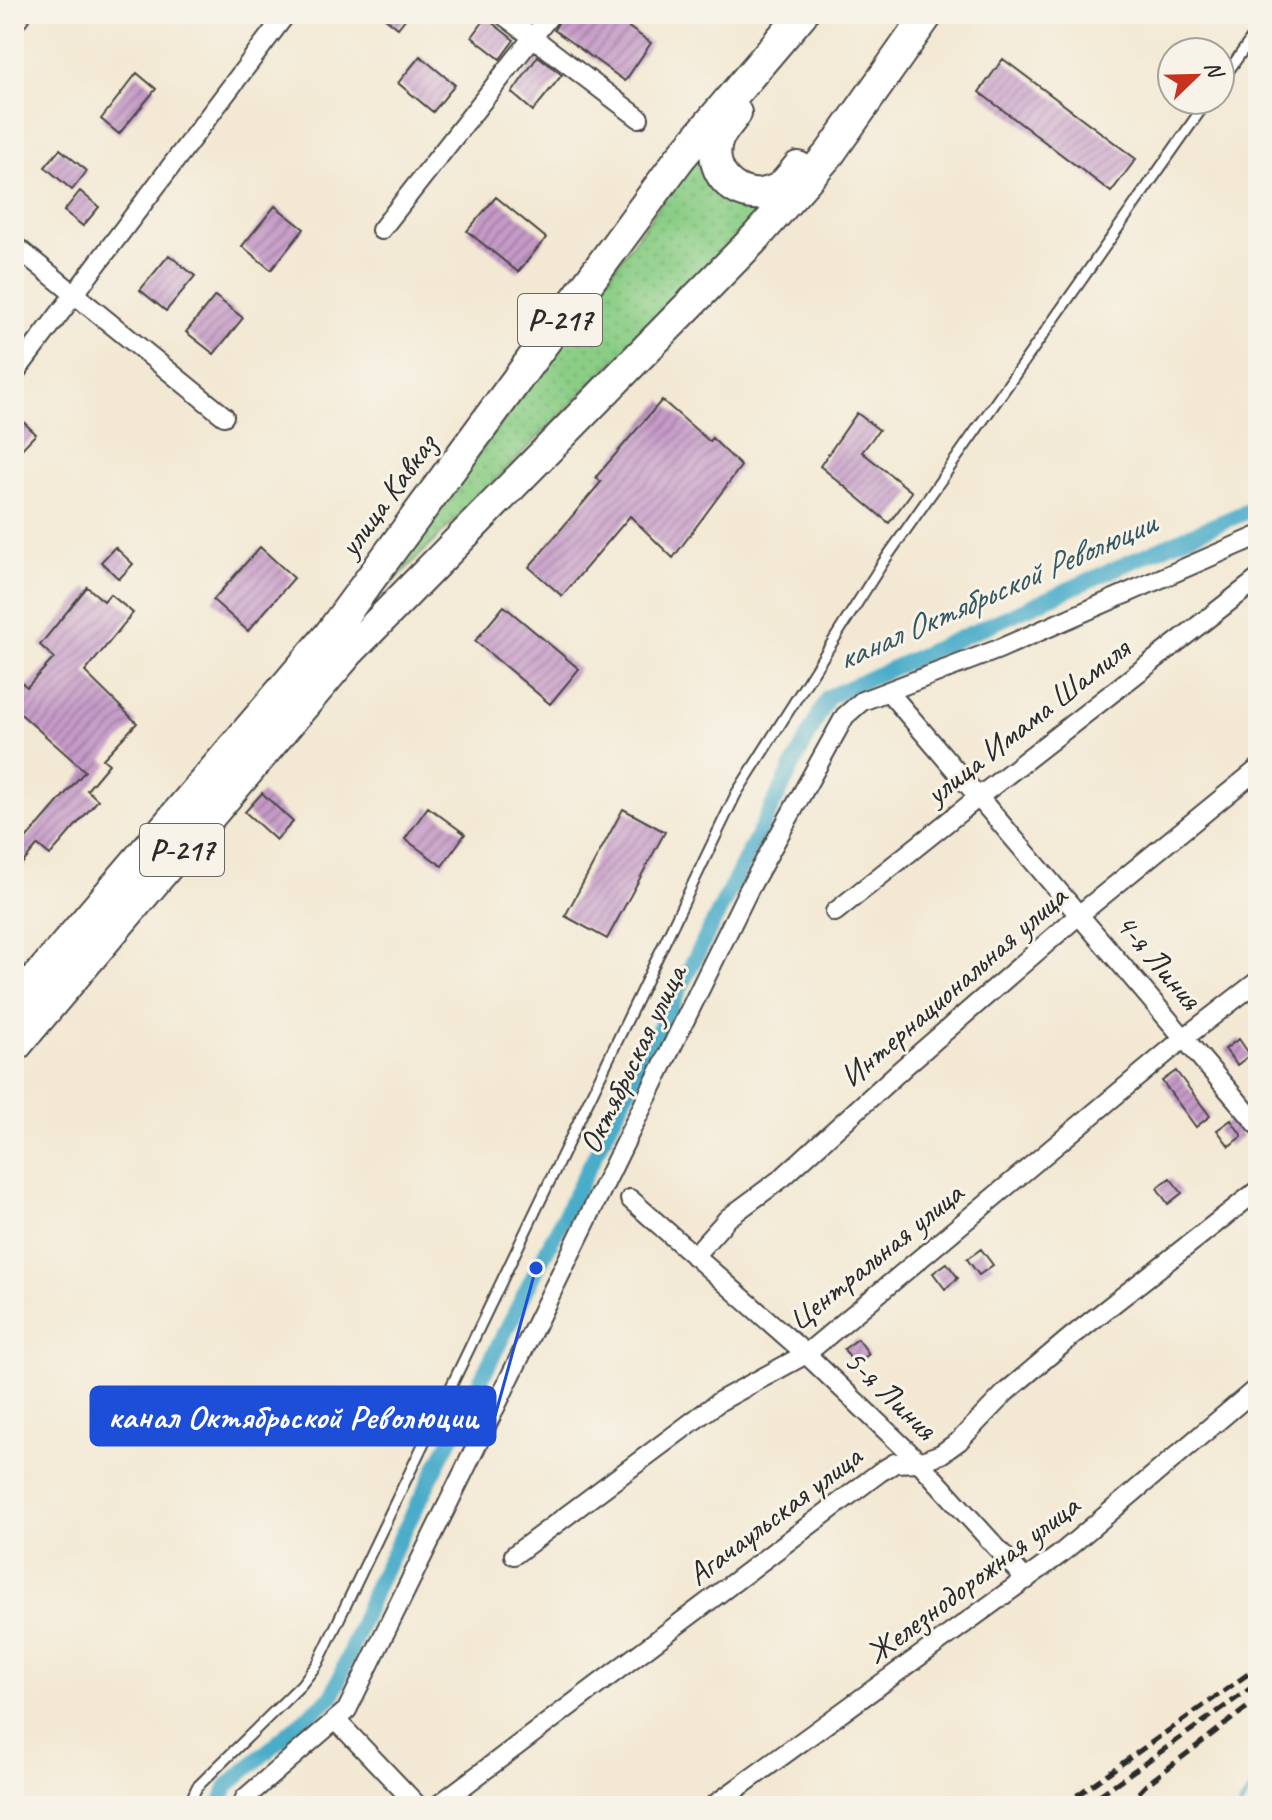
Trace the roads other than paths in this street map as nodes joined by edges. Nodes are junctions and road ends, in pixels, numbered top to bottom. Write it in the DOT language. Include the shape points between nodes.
graph roads {
  1 [pos="21,14"];
  2 [pos="286,14"];
  3 [pos="502,14"];
  4 [pos="551,14"];
  5 [pos="805,14"];
  6 [pos="928,14"];
  7 [pos="14,24"];
  8 [pos="1258,29"];
  9 [pos="534,38"];
  10 [pos="910,40"];
  11 [pos="1236,60"];
  12 [pos="1197,116"];
  13 [pos="639,118"];
  14 [pos="381,230"];
  15 [pos="14,245"];
  16 [pos="76,294"];
  17 [pos="14,374"];
  18 [pos="224,416"];
  19 [pos="1258,536"];
  20 [pos="1258,579"];
  21 [pos="888,691"];
  22 [pos="1258,769"];
  23 [pos="980,796"];
  24 [pos="835,912"];
  25 [pos="1080,914"];
  26 [pos="1258,981"];
  27 [pos="14,1005"];
  28 [pos="1184,1038"];
  29 [pos="14,1048"];
  30 [pos="1258,1125"];
  31 [pos="1258,1190"];
  32 [pos="630,1199"];
  33 [pos="694,1256"];
  34 [pos="806,1354"];
  35 [pos="1258,1387"];
  36 [pos="919,1462"];
  37 [pos="514,1555"];
  38 [pos="1026,1580"];
  39 [pos="336,1720"];
  40 [pos="188,1806"];
  41 [pos="242,1806"];
  42 [pos="418,1806"];
  43 [pos="437,1806"];
  44 [pos="713,1806"];
  1 -- 7 [label="street"];
  2 -- 16 [label="street"];
  3 -- 9 [label="street"];
  4 -- 9 [label="street"];
  5 -- 10 [label="highway" via="719,137 719,171 745,194 779,188"];
  5 -- 27 [label="highway, улица Кавказ / Р-217" via="680,158 329,635"];
  6 -- 10 [label="highway"];
  8 -- 11 [label="lane"];
  9 -- 13 [label="street"];
  9 -- 14 [label="street"];
  10 -- 29 [label="highway, Р-217" via="830,153 756,237 349,652"];
  12 -- 40 [label="lane" via="882,564 736,794 318,1663 197,1787"];
  15 -- 16 [label="street"];
  16 -- 17 [label="street"];
  16 -- 18 [label="street"];
  19 -- 21 [label="street, Октябрьская улица" via="999,649"];
  20 -- 23 [label="street, улица Имама Шамиля"];
  21 -- 23 [label="street, 4-я Линия"];
  21 -- 39 [label="street, Октябрьская улица" via="862,701 845,716 748,891 347,1710"];
  22 -- 25 [label="street, Интернациональная улица"];
  23 -- 24 [label="street, улица Имама Шамиля"];
  23 -- 25 [label="street, 4-я Линия"];
  25 -- 28 [label="street, 4-я Линия"];
  25 -- 33 [label="street, Интернациональная улица" via="782,1178 728,1218"];
  26 -- 28 [label="street, Центральная улица"];
  28 -- 30 [label="street, 4-я Линия"];
  28 -- 34 [label="street, Центральная улица"];
  31 -- 36 [label="street, Агачаульская улица" via="1071,1337 959,1441"];
  32 -- 33 [label="street, 5-я Линия"];
  33 -- 34 [label="street, 5-я Линия"];
  34 -- 36 [label="street, 5-я Линия"];
  34 -- 37 [label="street, Центральная улица" via="720,1401"];
  35 -- 38 [label="street, Железнодорожная улица"];
  36 -- 38 [label="street, 5-я Линия"];
  36 -- 43 [label="street, Агачаульская улица" via="895,1463 880,1472"];
  38 -- 44 [label="street, Железнодорожная улица"];
  39 -- 41 [label="street, Октябрьская улица"];
  39 -- 42 [label="street"];
}
